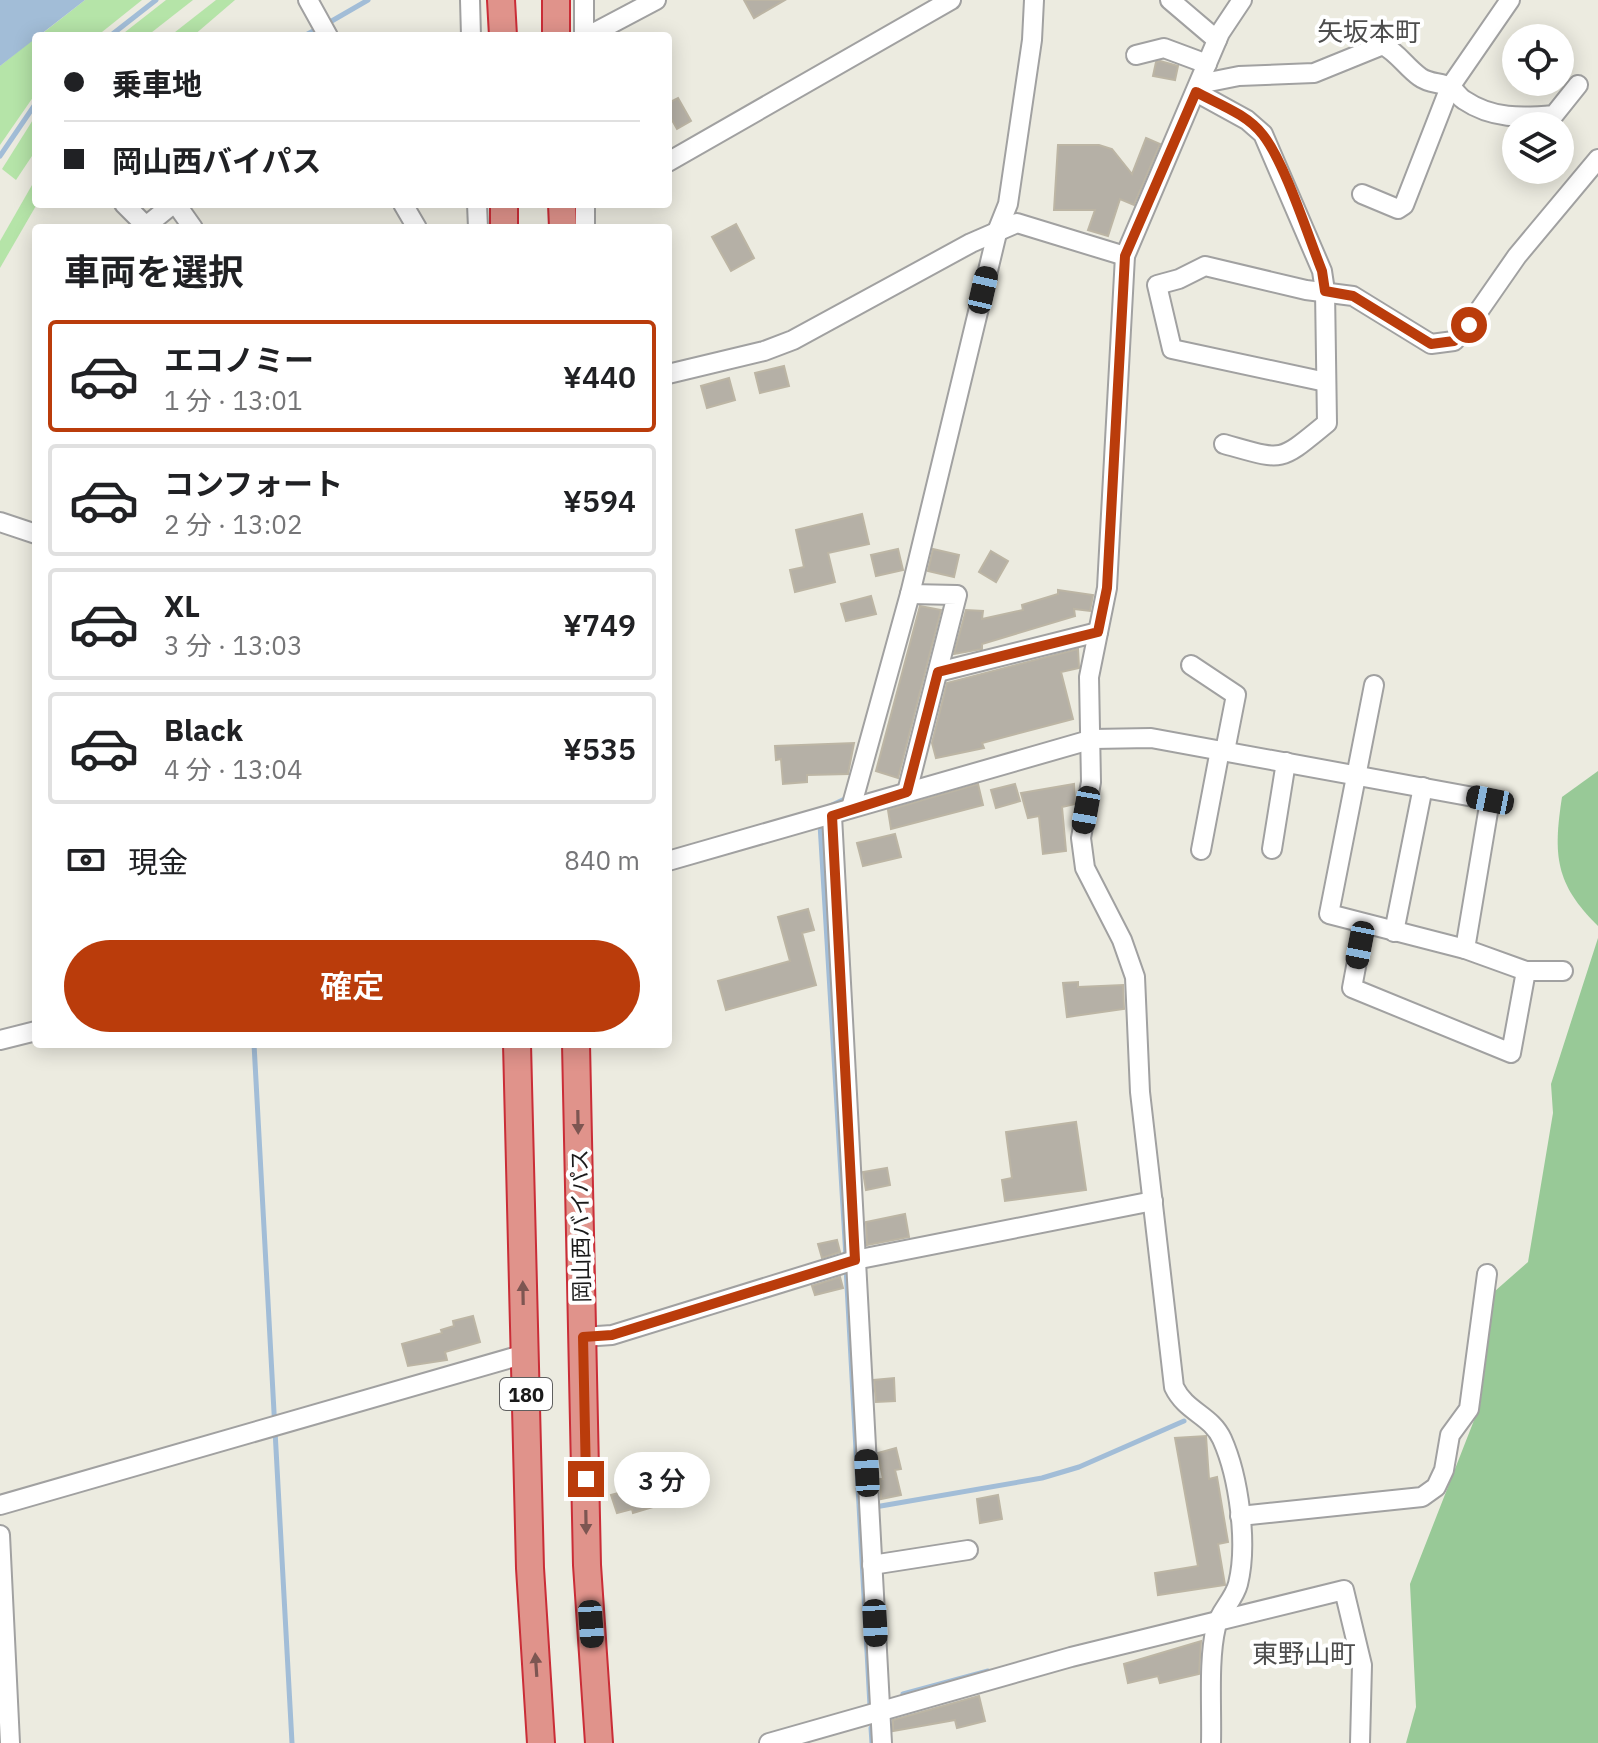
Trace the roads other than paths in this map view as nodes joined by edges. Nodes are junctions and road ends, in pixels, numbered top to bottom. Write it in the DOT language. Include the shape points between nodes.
graph roads {
  1 [pos="308,0"];
  2 [pos="470,0"];
  3 [pos="501,0"];
  4 [pos="556,0"];
  5 [pos="584,0"];
  6 [pos="656,0"];
  7 [pos="949,0"];
  8 [pos="1034,0"];
  9 [pos="1170,0"];
  10 [pos="1242,0"];
  11 [pos="1510,0"];
  12 [pos="321,32"];
  13 [pos="471,32"];
  14 [pos="503,32"];
  15 [pos="556,32"];
  16 [pos="586,32"];
  17 [pos="594,32"];
  18 [pos="1217,40"];
  19 [pos="1136,55"];
  20 [pos="1207,64"];
  21 [pos="1578,85"];
  22 [pos="1450,87"];
  23 [pos="1198,88"];
  24 [pos="1598,159"];
  25 [pos="672,160"];
  26 [pos="1362,194"];
  27 [pos="128,208"];
  28 [pos="169,208"];
  29 [pos="177,208"];
  30 [pos="144,224"];
  31 [pos="149,224"];
  32 [pos="190,224"];
  33 [pos="998,229"];
  34 [pos="1125,256"];
  35 [pos="1325,291"];
  36 [pos="672,373"];
  37 [pos="1326,382"];
  38 [pos="1224,444"];
  39 [pos="0,522"];
  40 [pos="32,533"];
  41 [pos="914,594"];
  42 [pos="1098,632"];
  43 [pos="1191,665"];
  44 [pos="938,672"];
  45 [pos="1374,685"];
  46 [pos="1093,739"];
  47 [pos="1223,750"];
  48 [pos="1286,762"];
  49 [pos="1357,775"];
  50 [pos="1423,787"];
  51 [pos="907,792"];
  52 [pos="851,808"];
  53 [pos="823,818"];
  54 [pos="1272,849"];
  55 [pos="1201,850"];
  56 [pos="672,860"];
  57 [pos="1364,924"];
  58 [pos="1394,932"];
  59 [pos="1465,949"];
  60 [pos="1526,971"];
  61 [pos="1563,971"];
  62 [pos="32,1032"];
  63 [pos="0,1040"];
  64 [pos="517,1048"];
  65 [pos="576,1048"];
  66 [pos="1153,1201"];
  67 [pos="849,1262"];
  68 [pos="1487,1274"];
  69 [pos="583,1337"];
  70 [pos="525,1354"];
  71 [pos="0,1505"];
  72 [pos="1240,1516"];
  73 [pos="0,1535"];
  74 [pos="968,1550"];
  75 [pos="872,1565"];
  76 [pos="1216,1624"];
  77 [pos="880,1709"];
  78 [pos="10,1743"];
  79 [pos="541,1743"];
  80 [pos="599,1743"];
  81 [pos="769,1743"];
  82 [pos="882,1743"];
  83 [pos="1211,1743"];
  84 [pos="1360,1743"];
  1 -- 12 [label="street"];
  2 -- 13 [label="street"];
  3 -- 14 [label="highway"];
  4 -- 15 [label="highway"];
  5 -- 16 [label="street"];
  6 -- 17 [label="street"];
  7 -- 25 [label="street"];
  8 -- 33 [label="street" via="1008,204"];
  9 -- 18 [label="street"];
  10 -- 18 [label="street"];
  11 -- 22 [label="street"];
  18 -- 20 [label="street"];
  19 -- 20 [label="street" via="1164,48"];
  20 -- 23 [label="street"];
  21 -- 22 [label="street" via="1554,115 1520,118 1493,115"];
  22 -- 23 [label="street" via="1426,81 1383,45 1314,73 1239,76"];
  22 -- 26 [label="street" via="1404,205 1398,209"];
  23 -- 34 [label="street"];
  23 -- 35 [label="street" via="1263,134 1322,271"];
  24 -- 35 [label="street" via="1454,341 1431,344 1353,296"];
  27 -- 30 [label="street"];
  28 -- 31 [label="street"];
  29 -- 32 [label="street"];
  33 -- 34 [label="street" via="1017,223"];
  33 -- 36 [label="street" via="793,340"];
  33 -- 41 [label="street"];
  34 -- 42 [label="street" via="1107,588"];
  35 -- 37 [label="street"];
  35 -- 37 [label="street" via="1205,266 1157,285 1172,349"];
  37 -- 38 [label="street" via="1327,423 1286,456"];
  39 -- 40 [label="street"];
  41 -- 44 [label="street" via="957,595"];
  41 -- 52 [label="street"];
  42 -- 44 [label="street"];
  42 -- 46 [label="street" via="1089,677"];
  43 -- 47 [label="street" via="1236,695"];
  44 -- 51 [label="street"];
  45 -- 49 [label="street"];
  46 -- 47 [label="street" via="1151,738"];
  46 -- 51 [label="street"];
  46 -- 66 [label="street" via="1081,838 1085,868 1135,977 1134,1022"];
  47 -- 48 [label="street"];
  47 -- 55 [label="street"];
  48 -- 49 [label="street"];
  48 -- 54 [label="street"];
  49 -- 50 [label="street"];
  49 -- 57 [label="street" via="1329,914"];
  50 -- 58 [label="street"];
  50 -- 59 [label="street" via="1490,800"];
  51 -- 52 [label="street"];
  52 -- 53 [label="street"];
  53 -- 56 [label="street"];
  53 -- 67 [label="street"];
  57 -- 58 [label="street"];
  57 -- 60 [label="street" via="1352,988 1511,1053"];
  58 -- 59 [label="street"];
  59 -- 60 [label="street"];
  60 -- 61 [label="street"];
  62 -- 63 [label="street"];
  70 -- 64 [label="highway, 180, one-way"];
  65 -- 69 [label="highway, 岡山西バイパス / 180, one-way"];
  66 -- 67 [label="street"];
  66 -- 72 [label="street" via="1174,1387 1181,1402 1212,1424 1222,1439"];
  67 -- 69 [label="street" via="612,1335"];
  67 -- 75 [label="street"];
  68 -- 72 [label="street" via="1469,1409 1450,1435 1436,1487 1422,1497"];
  69 -- 80 [label="highway, 岡山西バイパス / 180, one-way" via="587,1565"];
  70 -- 71 [label="street"];
  79 -- 70 [label="highway, 180, one-way"];
  72 -- 76 [label="street" via="1243,1552 1237,1585"];
  73 -- 78 [label="street"];
  74 -- 75 [label="street"];
  75 -- 77 [label="street"];
  76 -- 77 [label="street"];
  76 -- 83 [label="street"];
  76 -- 84 [label="street" via="1344,1590 1362,1665"];
  77 -- 81 [label="street"];
  77 -- 82 [label="street"];
}
